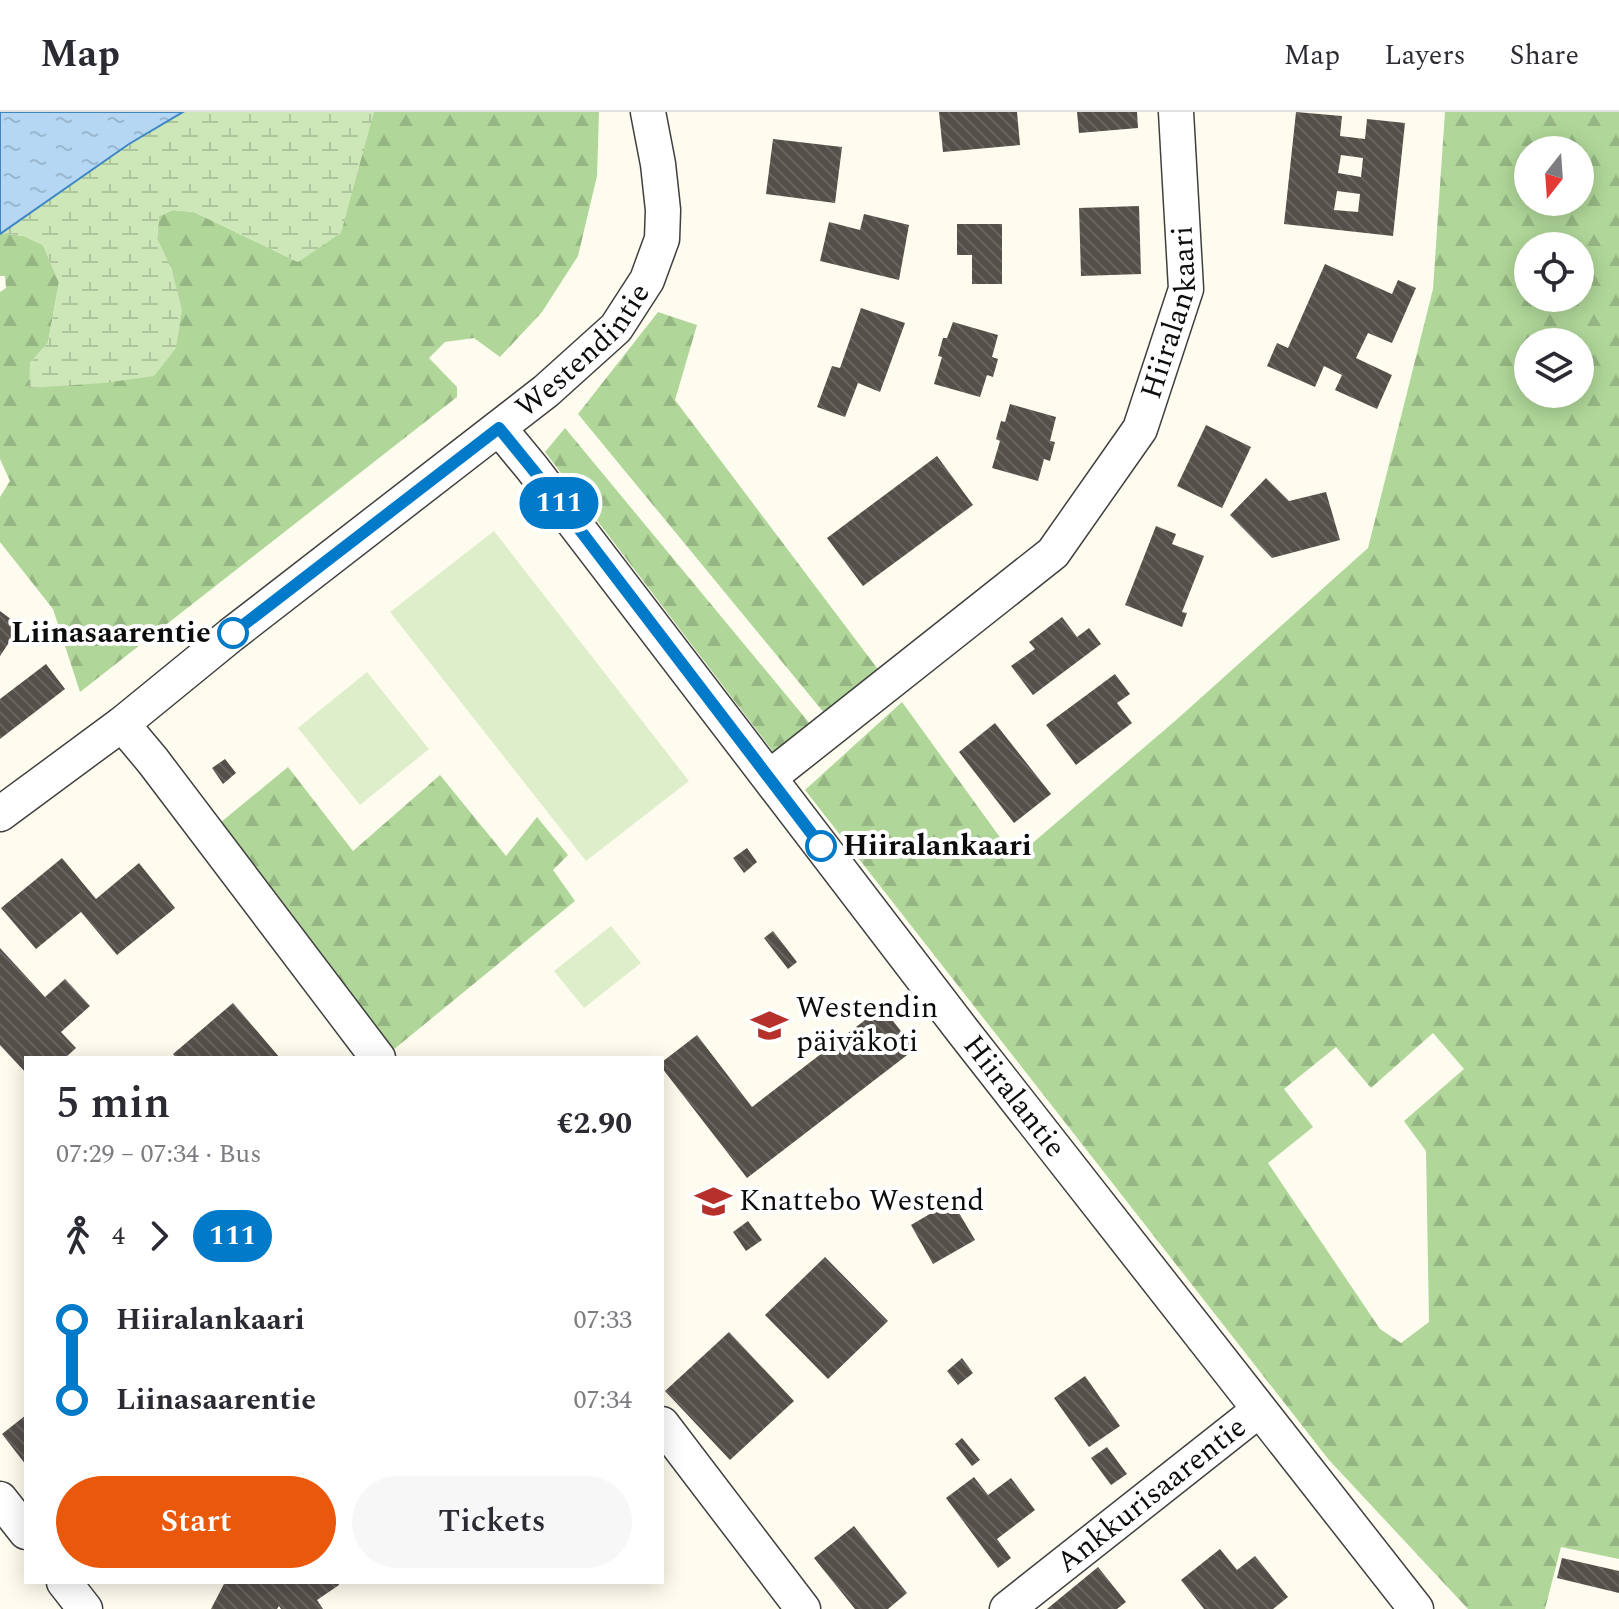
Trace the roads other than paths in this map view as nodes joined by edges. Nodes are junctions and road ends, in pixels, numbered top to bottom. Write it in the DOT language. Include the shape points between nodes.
graph roads {
  1 [pos="648,112"];
  2 [pos="1176,112"];
  3 [pos="499,428"];
  4 [pos="122,724"];
  5 [pos="770,777"];
  6 [pos="0,814"];
  7 [pos="376,1056"];
  8 [pos="1259,1410"];
  9 [pos="664,1427"];
  10 [pos="0,1499"];
  11 [pos="24,1529"];
  12 [pos="66,1584"];
  13 [pos="85,1609"];
  14 [pos="803,1609"];
  15 [pos="1007,1609"];
  16 [pos="1416,1609"];
  1 -- 3 [label="street, Westendintie" via="663,210 662,239 647,280 616,328"];
  2 -- 5 [label="street, Hiiralankaari" via="1186,289 1140,429 1053,553"];
  3 -- 4 [label="street, Westendintie"];
  3 -- 5 [label="street, Hiiralantie"];
  4 -- 6 [label="street, Westendintie"];
  4 -- 7 [label="street"];
  5 -- 8 [label="street, Hiiralantie"];
  8 -- 15 [label="street, Ankkurisaarentie"];
  8 -- 16 [label="street, Hiiralantie"];
  9 -- 14 [label="street"];
  10 -- 11 [label="street"];
  12 -- 13 [label="street"];
}
